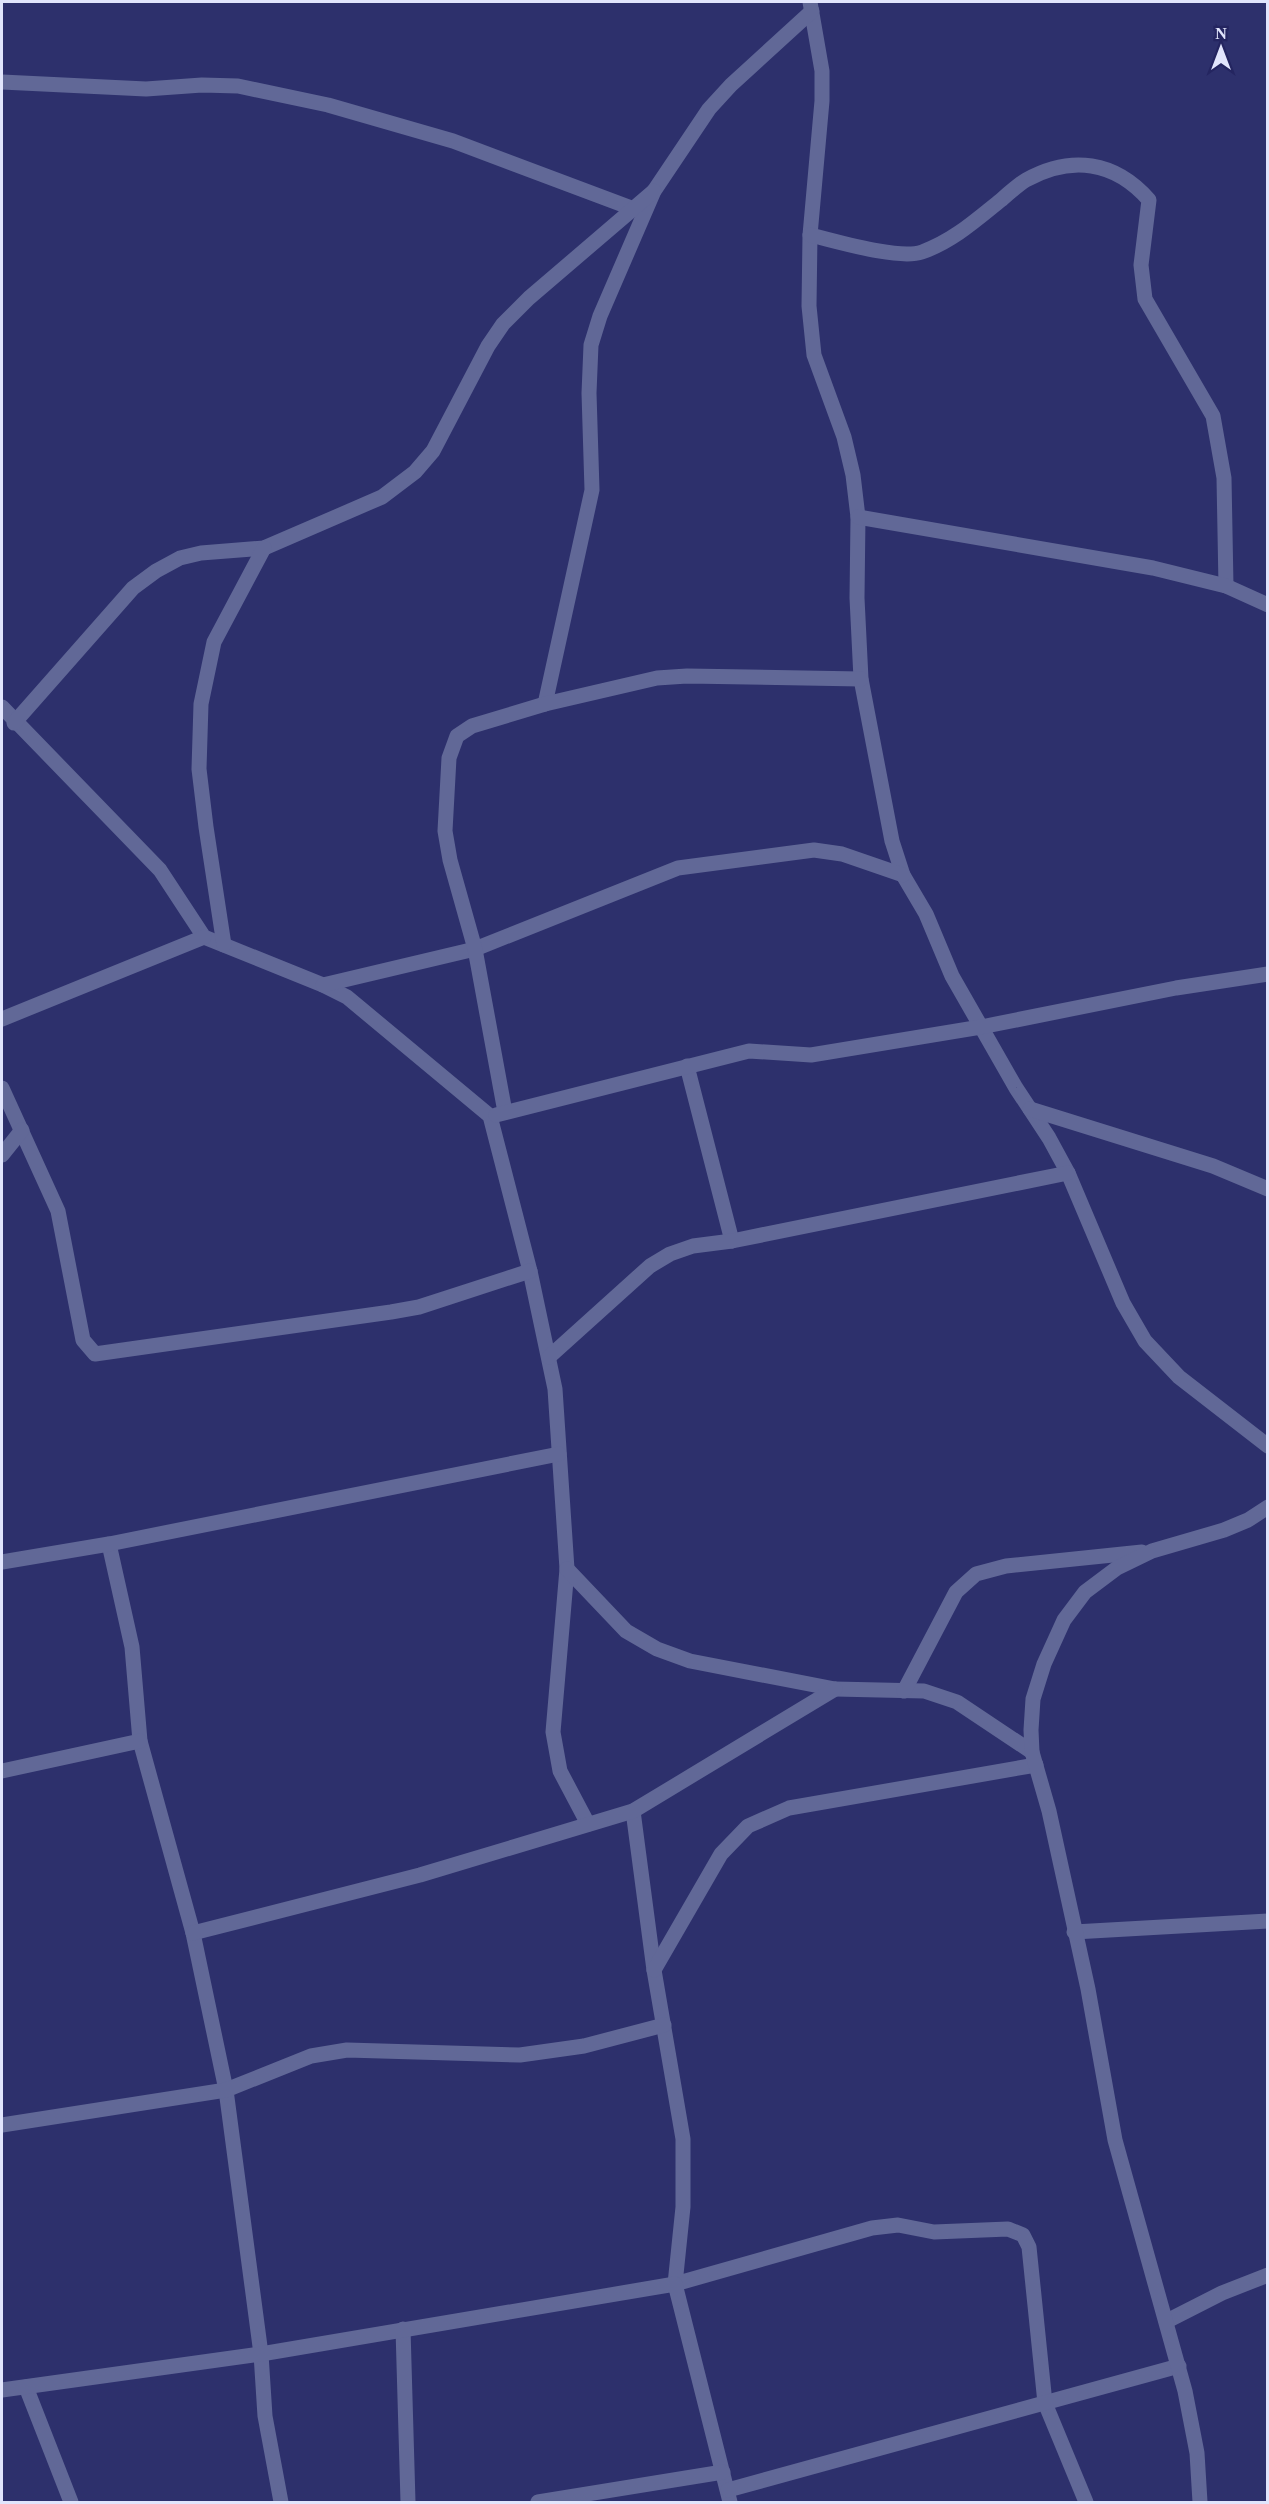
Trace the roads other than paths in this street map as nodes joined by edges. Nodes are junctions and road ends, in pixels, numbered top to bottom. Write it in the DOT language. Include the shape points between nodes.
graph roads {
  1 [pos="811,6"];
  2 [pos="2,82"];
  3 [pos="654,191"];
  4 [pos="634,209"];
  5 [pos="810,235"];
  6 [pos="858,517"];
  7 [pos="264,548"];
  8 [pos="1226,586"];
  9 [pos="1268,605"];
  10 [pos="861,679"];
  11 [pos="545,704"];
  12 [pos="2,708"];
  13 [pos="14,723"];
  14 [pos="903,875"];
  15 [pos="204,937"];
  16 [pos="224,945"];
  17 [pos="475,949"];
  18 [pos="1268,975"];
  19 [pos="323,985"];
  20 [pos="2,1019"];
  21 [pos="981,1027"];
  22 [pos="687,1066"];
  23 [pos="2,1088"];
  24 [pos="1030,1109"];
  25 [pos="505,1112"];
  26 [pos="490,1116"];
  27 [pos="22,1130"];
  28 [pos="2,1155"];
  29 [pos="1068,1173"];
  30 [pos="1268,1189"];
  31 [pos="732,1241"];
  32 [pos="530,1271"];
  33 [pos="549,1357"];
  34 [pos="1268,1446"];
  35 [pos="559,1455"];
  36 [pos="1268,1507"];
  37 [pos="1248,1520"];
  38 [pos="1268,1522"];
  39 [pos="109,1544"];
  40 [pos="1152,1551"];
  41 [pos="2,1562"];
  42 [pos="567,1569"];
  43 [pos="835,1689"];
  44 [pos="904,1690"];
  45 [pos="140,1741"];
  46 [pos="1034,1758"];
  47 [pos="2,1772"];
  48 [pos="633,1811"];
  49 [pos="588,1824"];
  50 [pos="1268,1921"];
  51 [pos="1074,1932"];
  52 [pos="194,1933"];
  53 [pos="654,1970"];
  54 [pos="663,2025"];
  55 [pos="226,2090"];
  56 [pos="2,2125"];
  57 [pos="1268,2275"];
  58 [pos="675,2284"];
  59 [pos="1167,2321"];
  60 [pos="403,2330"];
  61 [pos="261,2354"];
  62 [pos="1179,2366"];
  63 [pos="26,2386"];
  64 [pos="2,2390"];
  65 [pos="1045,2403"];
  66 [pos="723,2472"];
  67 [pos="729,2496"];
  68 [pos="71,2502"];
  69 [pos="281,2502"];
  70 [pos="408,2502"];
  71 [pos="538,2502"];
  72 [pos="1086,2502"];
  73 [pos="1200,2502"];
  1 -- 3 [label="street" via="709,109"];
  1 -- 5 [label="street" via="822,71 822,101"];
  2 -- 4 [label="street" via="135,89 238,86 328,105 453,141"];
  3 -- 4 [label="street"];
  3 -- 11 [label="street" via="591,345 592,490"];
  4 -- 7 [label="street" via="529,297 503,324 433,451 415,472 382,497"];
  5 -- 6 [label="street" via="809,306 814,355 844,437"];
  5 -- 8 [label="street" via="892,253 920,253 955,238 1025,180 1062,165 1094,166 1136,185 1149,200 1141,265 1145,299 1213,416 1224,478"];
  6 -- 8 [label="street" via="1154,568"];
  6 -- 10 [label="street"];
  7 -- 13 [label="street" via="180,558 133,588"];
  7 -- 16 [label="street" via="214,642 201,704 199,769"];
  8 -- 9 [label="street"];
  10 -- 11 [label="street" via="657,678"];
  10 -- 14 [label="street" via="892,841"];
  11 -- 17 [label="street" via="472,726 457,736 449,758 445,831"];
  12 -- 13 [label="street"];
  13 -- 15 [label="street" via="160,870"];
  14 -- 17 [label="street" via="842,854 814,850 678,868"];
  14 -- 21 [label="street"];
  15 -- 16 [label="street"];
  15 -- 20 [label="street"];
  16 -- 19 [label="street"];
  17 -- 19 [label="street"];
  17 -- 25 [label="street"];
  18 -- 21 [label="street" via="1176,988"];
  19 -- 26 [label="street" via="346,997"];
  21 -- 22 [label="street" via="811,1055 748,1051"];
  21 -- 24 [label="street"];
  22 -- 25 [label="street"];
  22 -- 31 [label="street"];
  23 -- 27 [label="street"];
  24 -- 29 [label="street"];
  24 -- 30 [label="street" via="1213,1166"];
  25 -- 26 [label="street"];
  26 -- 32 [label="street"];
  27 -- 28 [label="street"];
  27 -- 32 [label="street" via="58,1211 83,1340 95,1354 419,1307"];
  29 -- 31 [label="street"];
  29 -- 34 [label="street" via="1123,1303 1145,1341 1179,1377"];
  31 -- 33 [label="street" via="693,1246 651,1266"];
  32 -- 33 [label="street"];
  33 -- 35 [label="street"];
  35 -- 39 [label="street"];
  35 -- 42 [label="street"];
  36 -- 37 [label="street"];
  37 -- 38 [label="street"];
  37 -- 40 [label="street"];
  39 -- 41 [label="street"];
  39 -- 45 [label="street" via="132,1647"];
  40 -- 44 [label="street" via="1006,1566 976,1574 956,1592"];
  40 -- 46 [label="street" via="1117,1568 1085,1592 1064,1620 1033,1699"];
  42 -- 43 [label="street" via="626,1631 657,1649 690,1661"];
  42 -- 49 [label="street" via="553,1732 560,1772"];
  43 -- 44 [label="street"];
  43 -- 48 [label="street"];
  44 -- 46 [label="street" via="924,1691 957,1702"];
  45 -- 47 [label="street"];
  45 -- 52 [label="street"];
  46 -- 51 [label="street"];
  46 -- 53 [label="street" via="789,1808 748,1827 721,1854"];
  48 -- 49 [label="street"];
  48 -- 53 [label="street"];
  49 -- 52 [label="street" via="420,1875"];
  50 -- 51 [label="street"];
  51 -- 59 [label="street" via="1115,2140"];
  52 -- 55 [label="street"];
  53 -- 54 [label="street"];
  54 -- 55 [label="street" via="584,2046 520,2055 347,2050 311,2056"];
  54 -- 58 [label="street" via="683,2139 683,2207"];
  55 -- 56 [label="street"];
  55 -- 61 [label="street"];
  57 -- 59 [label="street" via="1221,2292"];
  58 -- 60 [label="street"];
  58 -- 65 [label="street" via="872,2228 898,2225 934,2232 1008,2229 1023,2235 1029,2247"];
  58 -- 66 [label="street"];
  59 -- 62 [label="street"];
  60 -- 61 [label="street"];
  60 -- 70 [label="street"];
  61 -- 63 [label="street"];
  61 -- 69 [label="street" via="265,2416"];
  62 -- 65 [label="street"];
  62 -- 73 [label="street" via="1197,2453"];
  63 -- 64 [label="street"];
  63 -- 68 [label="street"];
  65 -- 67 [label="street"];
  65 -- 72 [label="street"];
  66 -- 67 [label="street"];
  66 -- 71 [label="street"];
}
